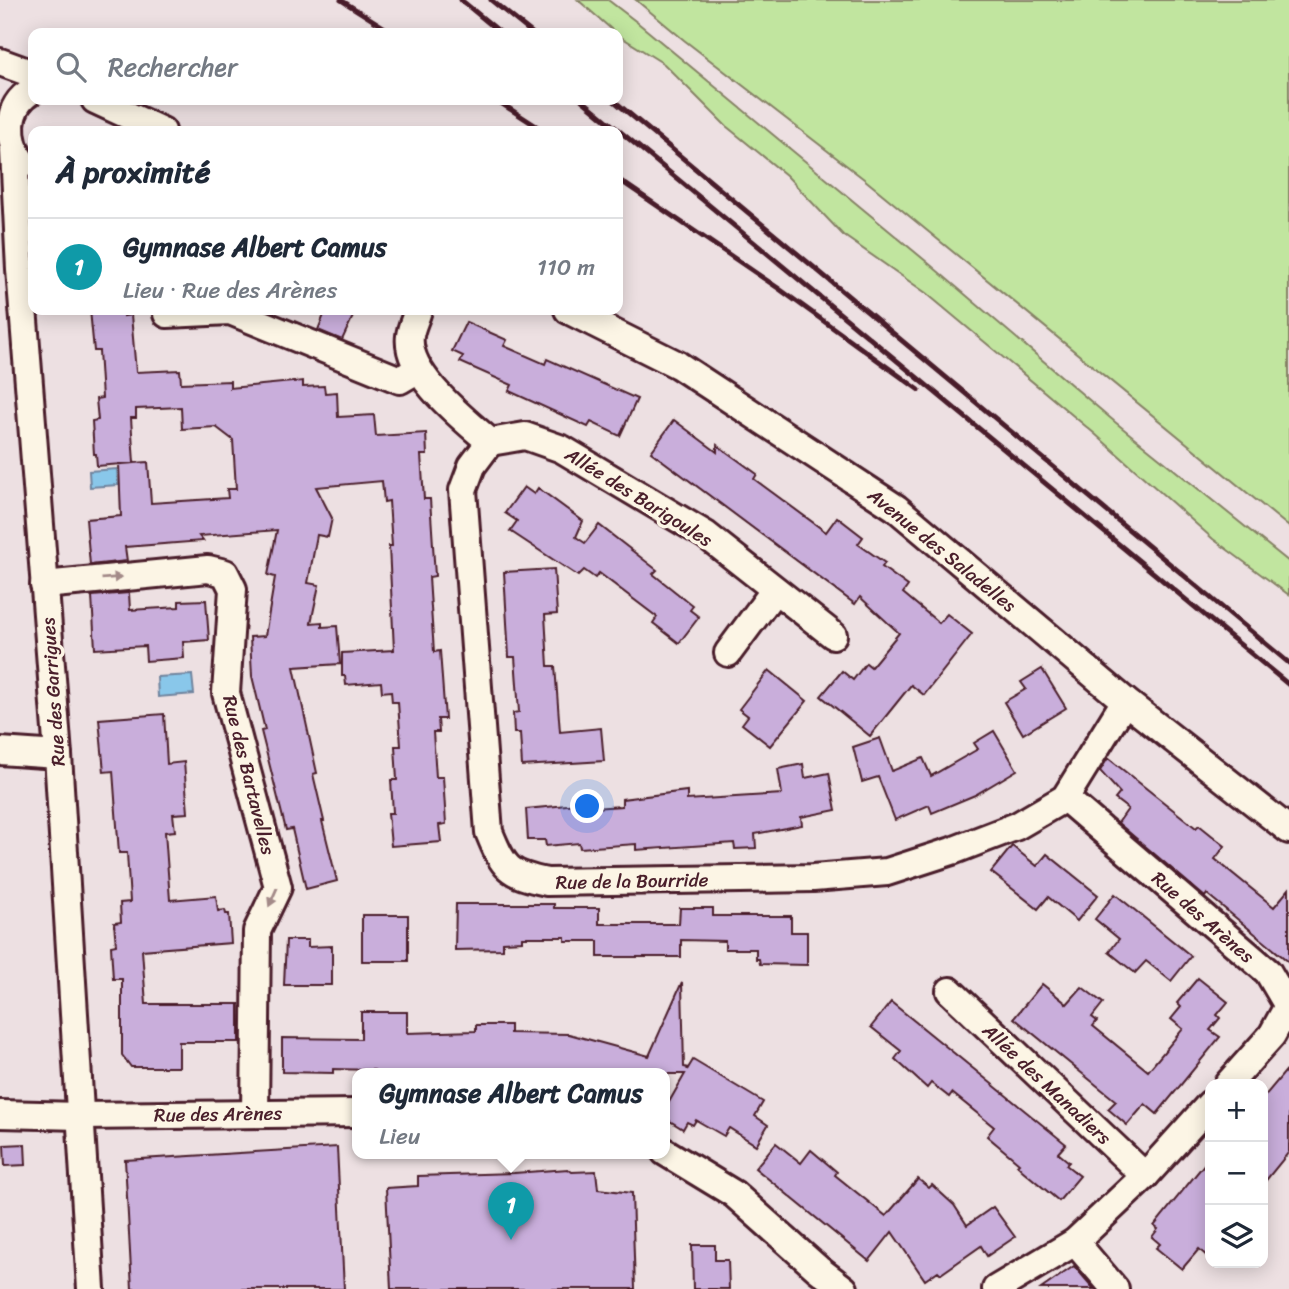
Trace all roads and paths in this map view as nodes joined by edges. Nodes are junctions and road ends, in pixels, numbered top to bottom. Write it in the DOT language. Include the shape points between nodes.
graph roads {
  1 [pos="0,62"];
  2 [pos="28,72"];
  3 [pos="28,95"];
  4 [pos="96,105"];
  5 [pos="105,105"];
  6 [pos="6,113"];
  7 [pos="105,126"];
  8 [pos="151,126"];
  9 [pos="14,151"];
  10 [pos="28,168"];
  11 [pos="28,252"];
  12 [pos="20,269"];
  13 [pos="242,315"];
  14 [pos="417,315"];
  15 [pos="578,315"];
  16 [pos="417,370"];
  17 [pos="489,442"];
  18 [pos="44,585"];
  19 [pos="774,591"];
  20 [pos="833,635"];
  21 [pos="728,653"];
  22 [pos="1125,701"];
  23 [pos="0,751"];
  24 [pos="58,755"];
  25 [pos="1065,798"];
  26 [pos="1289,830"];
  27 [pos="950,991"];
  28 [pos="1289,1006"];
  29 [pos="1232,1079"];
  30 [pos="1205,1110"];
  31 [pos="352,1113"];
  32 [pos="0,1114"];
  33 [pos="255,1114"];
  34 [pos="80,1116"];
  35 [pos="670,1155"];
  36 [pos="1145,1176"];
  37 [pos="1075,1242"];
  38 [pos="91,1289"];
  39 [pos="842,1289"];
  40 [pos="996,1289"];
  41 [pos="1115,1289"];
  1 -- 2 [label="street"];
  3 -- 6 [label="street"];
  4 -- 7 [label="street"];
  5 -- 8 [label="street"];
  6 -- 9 [label="street, Rue des Garrigues"];
  9 -- 10 [label="street"];
  9 -- 12 [label="street, Rue des Garrigues"];
  11 -- 12 [label="street"];
  12 -- 18 [label="street, Rue des Garrigues"];
  13 -- 16 [label="street" via="400,380"];
  14 -- 16 [label="street" via="410,338"];
  15 -- 22 [label="street, Avenue des Saladelles" via="678,365 896,508"];
  16 -- 17 [label="street"];
  17 -- 19 [label="street, Allée des Barigoules" via="525,436 562,449 706,535"];
  17 -- 25 [label="street, Rue de la Bourride" via="472,466 463,490 489,832 500,860 519,876 547,882 813,878 887,872 1017,826"];
  18 -- 24 [label="street, Rue des Garrigues"];
  18 -- 33 [label="street, Rue des Bartavelles, one-way" via="208,569 225,573 233,589 226,693 278,887 257,931"];
  19 -- 20 [label="street, Allée des Barigoules"];
  19 -- 21 [label="street"];
  22 -- 25 [label="street, Rue de la Bourride"];
  22 -- 26 [label="street, Avenue des Saladelles"];
  23 -- 24 [label="street"];
  24 -- 34 [label="street, Rue des Garrigues"];
  25 -- 28 [label="street, Rue des Arènes" via="1268,972"];
  27 -- 36 [label="street, Allée des Manadiers"];
  28 -- 29 [label="street, Rue des Arènes" via="1272,1035"];
  30 -- 36 [label="street"];
  31 -- 33 [label="street, Rue des Arènes"];
  32 -- 34 [label="street, Rue des Arènes"];
  33 -- 34 [label="street, Rue des Arènes"];
  34 -- 38 [label="street, Rue des Garrigues"];
  35 -- 39 [label="street" via="734,1194"];
  36 -- 37 [label="street"];
  37 -- 40 [label="street"];
  37 -- 41 [label="street"];
}
